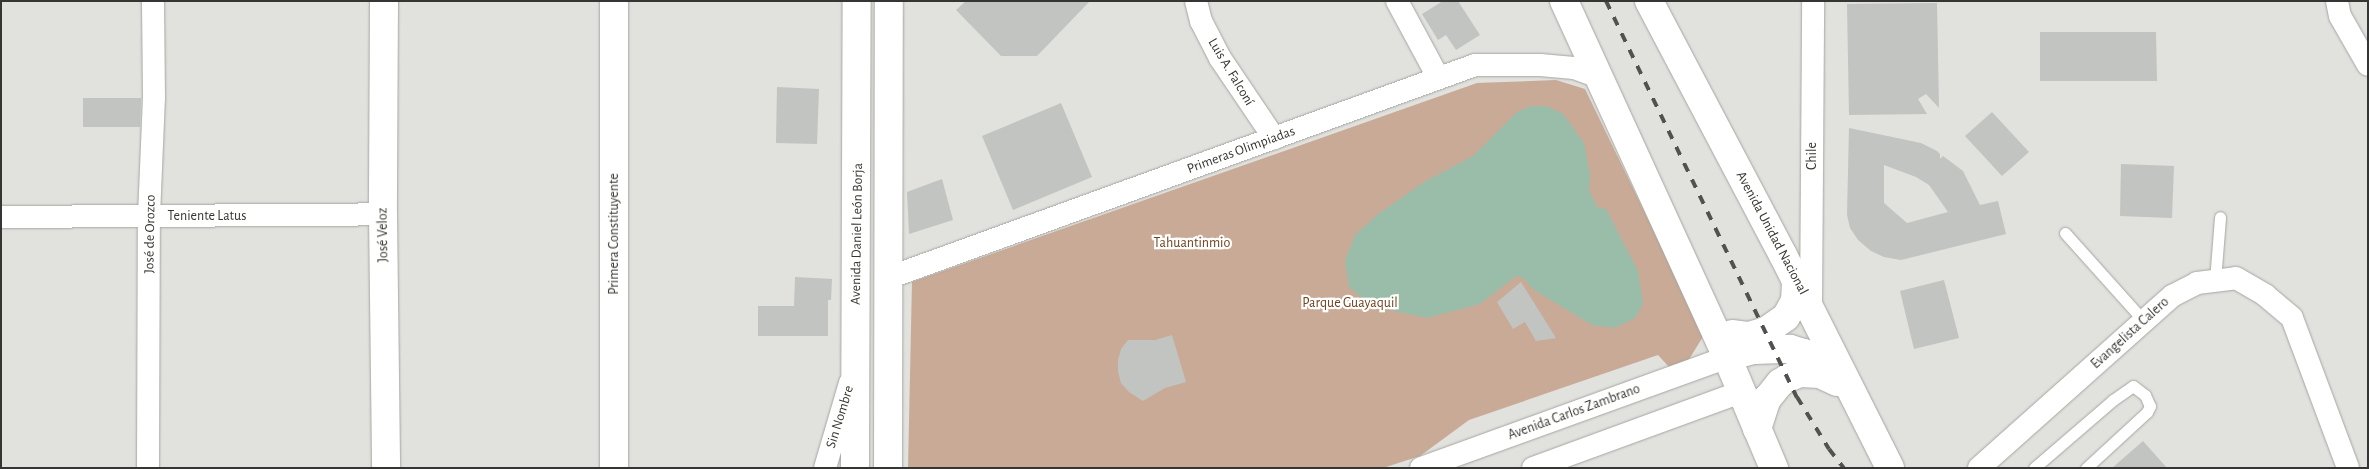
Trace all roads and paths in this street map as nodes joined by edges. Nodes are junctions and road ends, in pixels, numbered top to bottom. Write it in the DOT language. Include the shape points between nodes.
graph roads {
  1 [pos="153,1"];
  2 [pos="384,1"];
  3 [pos="614,1"];
  4 [pos="857,1"];
  5 [pos="888,1"];
  6 [pos="1196,1"];
  7 [pos="1397,1"];
  8 [pos="1564,1"];
  9 [pos="1649,1"];
  10 [pos="1813,1"];
  11 [pos="2337,1"];
  12 [pos="2368,65"];
  13 [pos="1438,77"];
  14 [pos="1599,77"];
  15 [pos="1274,138"];
  16 [pos="383,214"];
  17 [pos="149,216"];
  18 [pos="1,217"];
  19 [pos="2220,217"];
  20 [pos="2065,233"];
  21 [pos="888,278"];
  22 [pos="1796,280"];
  23 [pos="2215,281"];
  24 [pos="1811,310"];
  25 [pos="2144,321"];
  26 [pos="1711,322"];
  27 [pos="1790,350"];
  28 [pos="1727,357"];
  29 [pos="855,366"];
  30 [pos="1741,392"];
  31 [pos="1859,405"];
  32 [pos="1757,429"];
  33 [pos="148,468"];
  34 [pos="386,468"];
  35 [pos="614,468"];
  36 [pos="825,468"];
  37 [pos="855,468"];
  38 [pos="888,468"];
  39 [pos="1421,468"];
  40 [pos="1533,468"];
  41 [pos="1774,468"];
  42 [pos="1890,468"];
  43 [pos="1979,468"];
  44 [pos="2034,468"];
  45 [pos="2086,468"];
  46 [pos="2348,468"];
  1 -- 17 [label="street, José de Orozco" via="154,98"];
  2 -- 16 [label="street, José Veloz"];
  3 -- 35 [label="street, Primera Constituyente"];
  4 -- 29 [label="street, Avenida Daniel León Borja"];
  5 -- 21 [label="street"];
  6 -- 15 [label="street, Luis A. Falconí" via="1201,21 1220,58"];
  7 -- 13 [label="street"];
  8 -- 14 [label="street"];
  9 -- 22 [label="street, Avenida Unidad Nacional"];
  10 -- 24 [label="street, Chile"];
  11 -- 12 [label="street" via="2340,16"];
  13 -- 14 [label="street, Primeras Olimpiadas" via="1476,65 1574,68"];
  13 -- 15 [label="street, Primeras Olimpiadas"];
  14 -- 26 [label="street"];
  15 -- 21 [label="street, Primeras Olimpiadas"];
  16 -- 17 [label="street, Teniente Latus"];
  16 -- 34 [label="street, José Veloz"];
  17 -- 18 [label="street, Teniente Latus"];
  17 -- 33 [label="street, José de Orozco"];
  19 -- 23 [label="lane"];
  20 -- 25 [label="lane"];
  21 -- 38 [label="street"];
  22 -- 24 [label="street, Avenida Unidad Nacional"];
  22 -- 26 [label="street" via="1795,301 1786,317 1766,332 1749,336 1730,334"];
  23 -- 25 [label="street, Evangelista Calero" via="2197,283 2172,296"];
  23 -- 46 [label="street, Evangelista Calero" via="2236,278 2265,295 2292,318"];
  24 -- 27 [label="street"];
  24 -- 31 [label="street, Avenida Unidad Nacional"];
  25 -- 43 [label="street, Evangelista Calero"];
  26 -- 28 [label="street"];
  27 -- 28 [label="street" via="1754,350"];
  27 -- 30 [label="street" via="1768,375"];
  27 -- 31 [label="street" via="1824,364 1838,376"];
  28 -- 30 [label="street"];
  28 -- 39 [label="street, Avenida Carlos Zambrano"];
  29 -- 36 [label="street, Sin Nombre"];
  29 -- 37 [label="street, Avenida Daniel León Borja"];
  30 -- 32 [label="street"];
  30 -- 40 [label="street"];
  31 -- 32 [label="street" via="1839,384 1820,374 1800,373 1780,383 1767,399"];
  31 -- 42 [label="street, Avenida Unidad Nacional"];
  32 -- 41 [label="street"];
  44 -- 45 [label="lane" via="2133,386 2145,395 2150,406 2147,412"];
}
